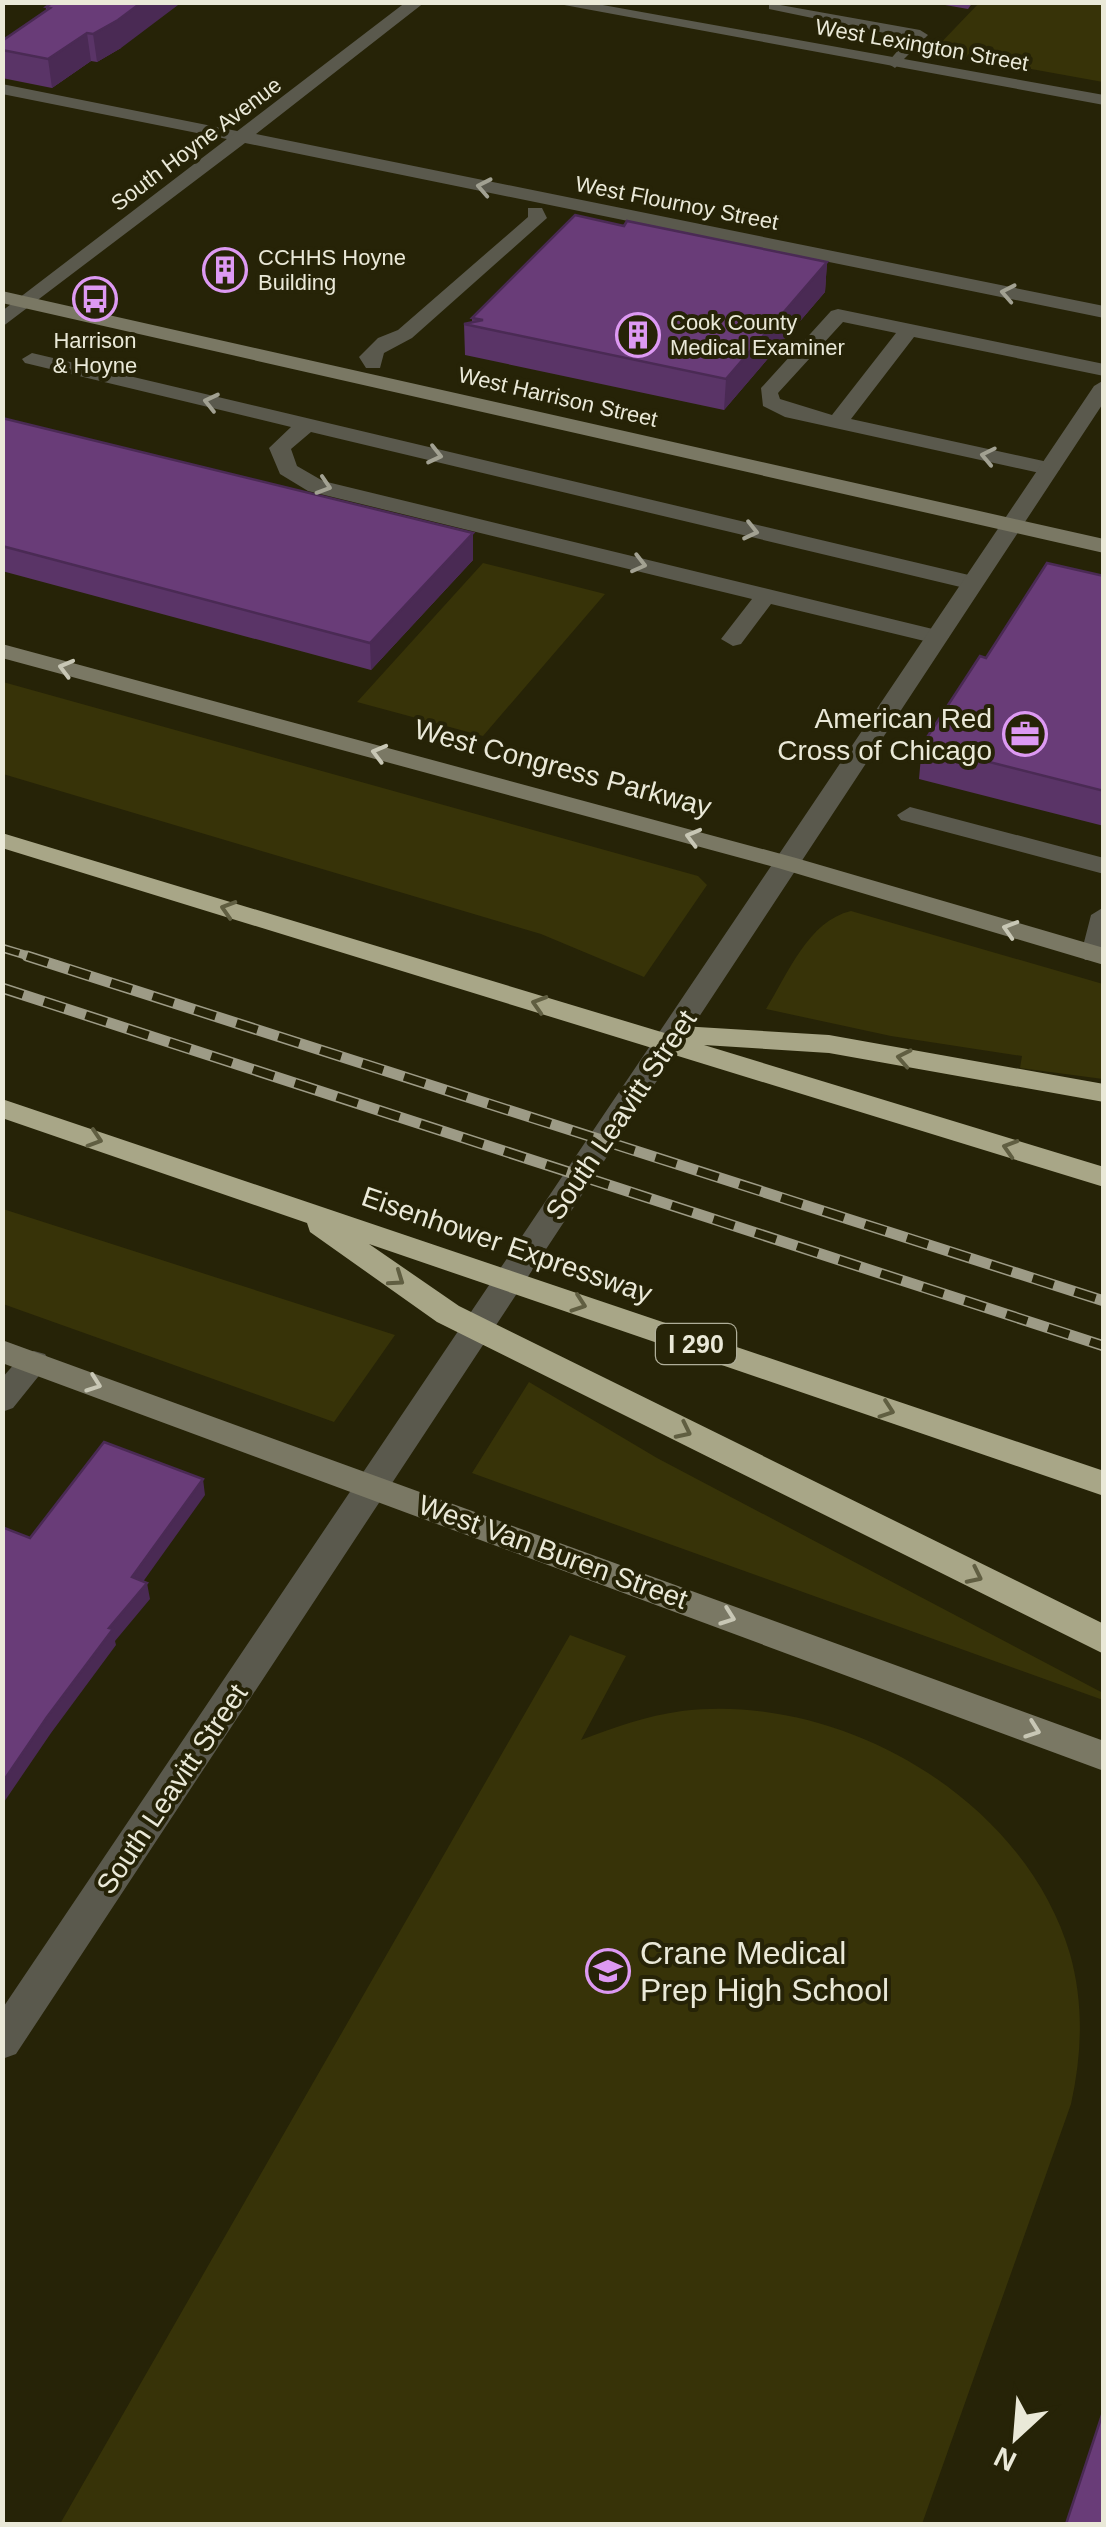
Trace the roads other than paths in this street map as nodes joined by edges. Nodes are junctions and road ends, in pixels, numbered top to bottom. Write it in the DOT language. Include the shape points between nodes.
graph roads {
  1 [pos="417,2"];
  2 [pos="556,2"];
  3 [pos="605,6"];
  4 [pos="775,6"];
  5 [pos="895,63"];
  6 [pos="2,90"];
  7 [pos="1104,100"];
  8 [pos="242,138"];
  9 [pos="542,206"];
  10 [pos="2,297"];
  11 [pos="26,302"];
  12 [pos="1104,312"];
  13 [pos="2,321"];
  14 [pos="909,330"];
  15 [pos="32,360"];
  16 [pos="1104,370"];
  17 [pos="365,371"];
  18 [pos="1104,386"];
  19 [pos="837,423"];
  20 [pos="306,425"];
  21 [pos="1048,469"];
  22 [pos="1011,526"];
  23 [pos="1104,546"];
  24 [pos="973,583"];
  25 [pos="766,595"];
  26 [pos="938,636"];
  27 [pos="733,640"];
  28 [pos="2,651"];
  29 [pos="910,815"];
  30 [pos="2,840"];
  31 [pos="787,863"];
  32 [pos="1104,866"];
  33 [pos="1104,915"];
  34 [pos="1098,956"];
  35 [pos="632,1032"];
  36 [pos="1104,1093"];
  37 [pos="2,1108"];
  38 [pos="1104,1177"];
  39 [pos="288,1204"];
  40 [pos="2,1351"];
  41 [pos="34,1362"];
  42 [pos="2,1400"];
  43 [pos="1104,1484"];
  44 [pos="374,1486"];
  45 [pos="1104,1640"];
  46 [pos="1104,1756"];
  47 [pos="2,2042"];
  1 -- 8 [label="street, South Hoyne Avenue"];
  2 -- 3 [label="street, West Lexington Street"];
  3 -- 5 [label="street, West Lexington Street"];
  4 -- 5 [label="street" via="920,35"];
  5 -- 7 [label="street, West Lexington Street"];
  6 -- 8 [label="street, West Flournoy Street"];
  9 -- 8 [label="street, West Flournoy Street, one-way"];
  8 -- 11 [label="street, South Hoyne Avenue"];
  12 -- 9 [label="street, West Flournoy Street, one-way"];
  9 -- 17 [label="street" via="538,218 405,334 406,342 386,361"];
  10 -- 11 [label="street, West Harrison Street"];
  11 -- 13 [label="street, South Hoyne Avenue"];
  11 -- 17 [label="street, West Harrison Street"];
  14 -- 16 [label="street"];
  14 -- 19 [label="street"];
  14 -- 19 [label="street" via="838,315 768,392 770,402 785,411"];
  20 -- 15 [label="street, one-way"];
  17 -- 22 [label="street, West Harrison Street"];
  18 -- 21 [label="street, South Leavitt Street"];
  21 -- 19 [label="street, one-way"];
  20 -- 24 [label="street, one-way"];
  20 -- 25 [label="street, one-way" via="280,448 288,469 316,486"];
  21 -- 22 [label="street, South Leavitt Street"];
  22 -- 23 [label="street, West Harrison Street"];
  22 -- 24 [label="street, South Leavitt Street"];
  24 -- 26 [label="street, South Leavitt Street"];
  25 -- 26 [label="street"];
  25 -- 27 [label="street"];
  26 -- 31 [label="street, South Leavitt Street"];
  31 -- 28 [label="street, West Congress Parkway, one-way"];
  29 -- 32 [label="street"];
  35 -- 30 [label="highway, one-way"];
  34 -- 31 [label="street, West Congress Parkway, one-way"];
  31 -- 44 [label="street, South Leavitt Street"];
  33 -- 34 [label="street"];
  36 -- 35 [label="highway, one-way" via="829,1044"];
  38 -- 35 [label="highway, one-way"];
  37 -- 39 [label="highway, Eisenhower Expressway / I 290, one-way"];
  39 -- 43 [label="highway, Eisenhower Expressway / I 290, one-way"];
  39 -- 45 [label="highway, one-way" via="448,1314"];
  40 -- 41 [label="street, West Van Buren Street"];
  41 -- 42 [label="street"];
  41 -- 44 [label="street, West Van Buren Street, one-way"];
  44 -- 46 [label="street, West Van Buren Street, one-way"];
  44 -- 47 [label="street, South Leavitt Street"];
}
